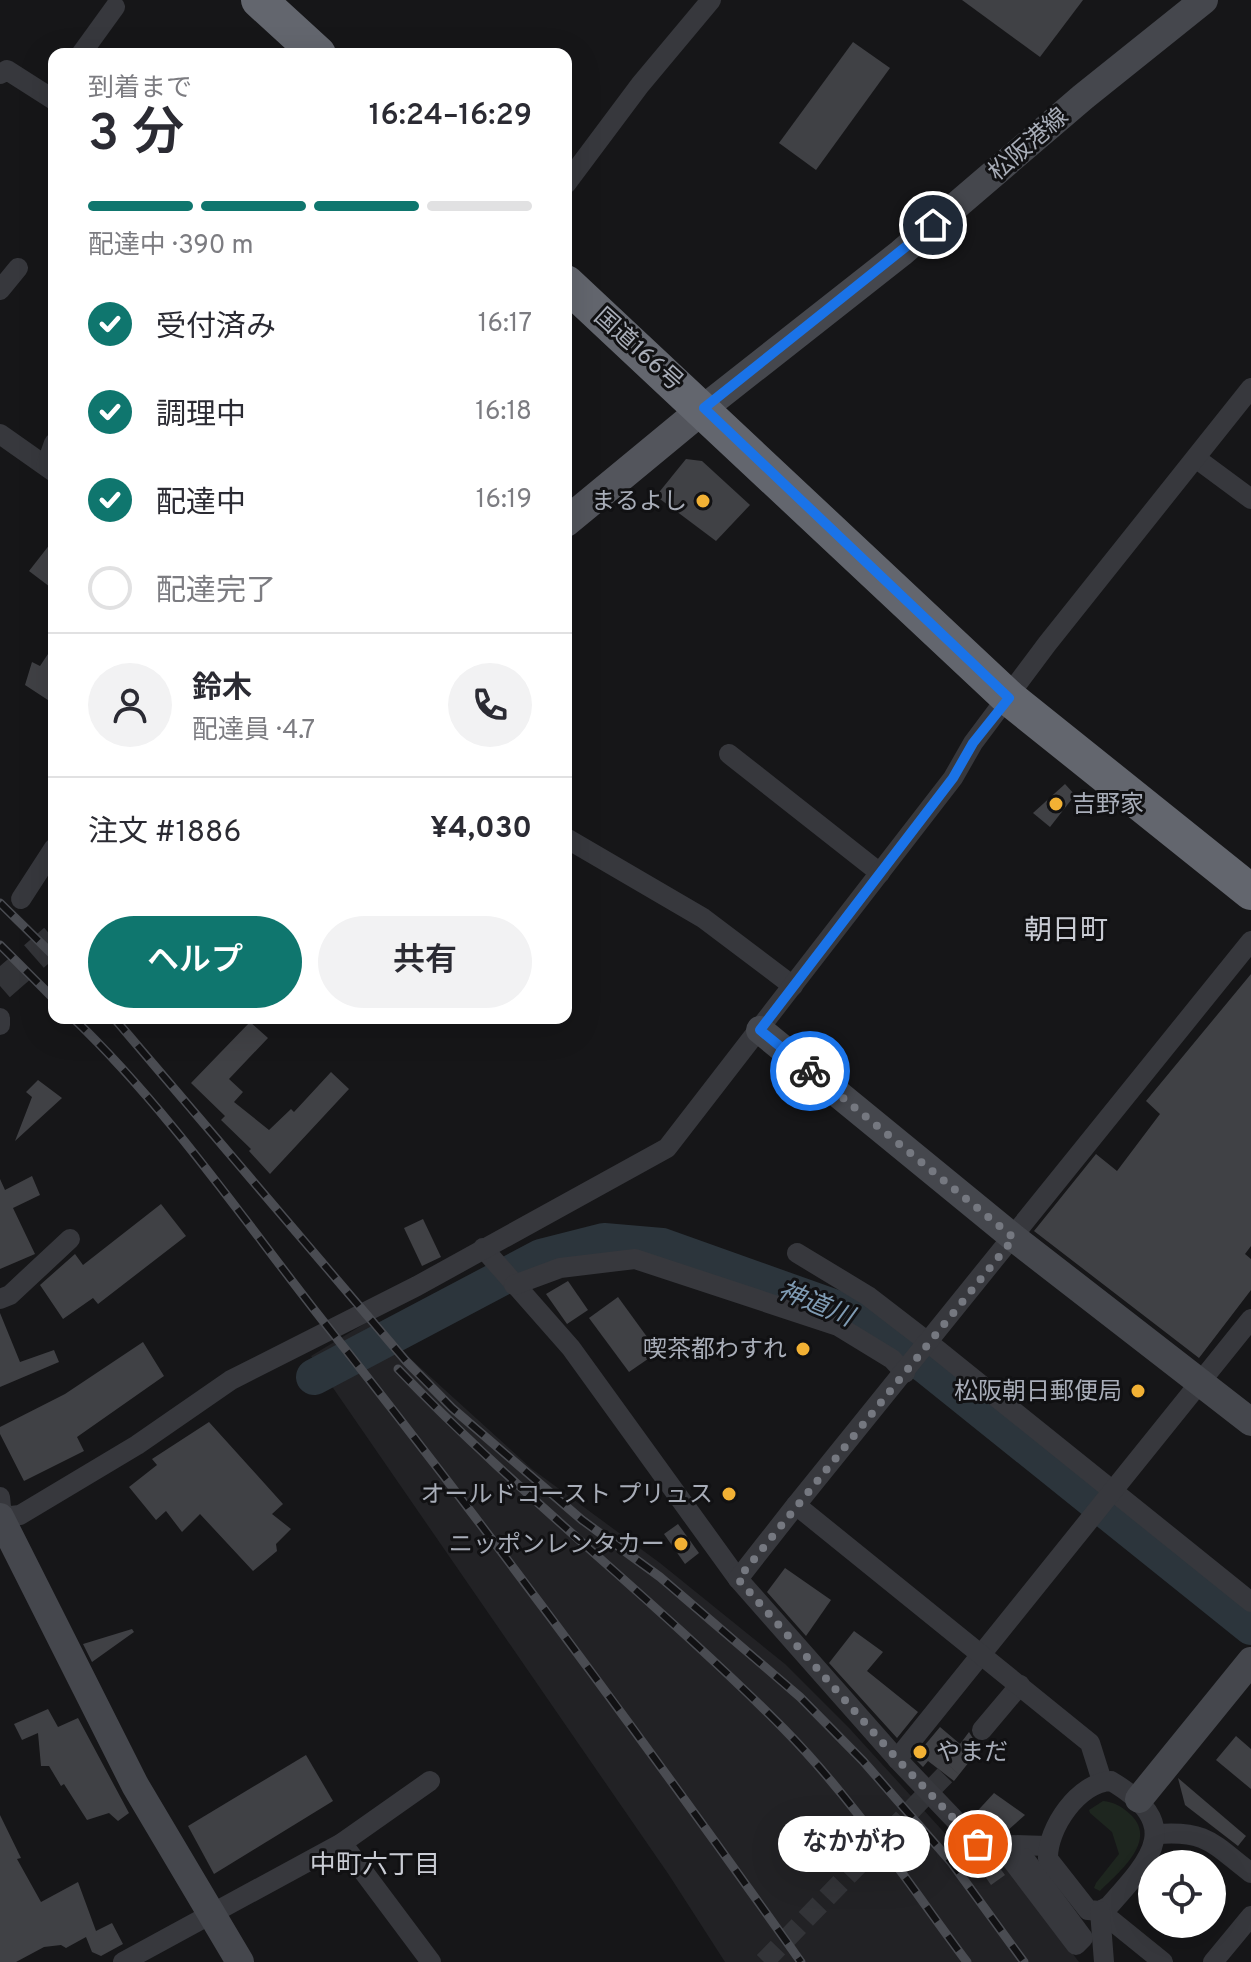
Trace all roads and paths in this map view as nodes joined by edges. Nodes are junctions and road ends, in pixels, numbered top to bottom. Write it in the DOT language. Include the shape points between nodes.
graph roads {
  1 [pos="259,0"];
  2 [pos="1204,0"];
  3 [pos="705,2"];
  4 [pos="115,7"];
  5 [pos="85,48"];
  6 [pos="311,48"];
  7 [pos="0,74"];
  8 [pos="48,94"];
  9 [pos="572,176"];
  10 [pos="18,268"];
  11 [pos="572,288"];
  12 [pos="0,290"];
  13 [pos="1251,388"];
  14 [pos="704,408"];
  15 [pos="0,434"];
  16 [pos="1197,459"];
  17 [pos="48,468"];
  18 [pos="1251,499"];
  19 [pos="572,517"];
  20 [pos="1009,698"];
  21 [pos="729,754"];
  22 [pos="572,842"];
  23 [pos="48,857"];
  24 [pos="880,873"];
  25 [pos="1251,892"];
  26 [pos="21,899"];
  27 [pos="1251,941"];
  28 [pos="793,986"];
  29 [pos="0,1018"];
  30 [pos="0,1025"];
  31 [pos="760,1030"];
  32 [pos="1014,1238"];
  33 [pos="70,1239"];
  34 [pos="483,1248"];
  35 [pos="797,1253"];
  36 [pos="514,1285"];
  37 [pos="0,1299"];
  38 [pos="1251,1319"];
  39 [pos="926,1346"];
  40 [pos="908,1369"];
  41 [pos="1201,1382"];
  42 [pos="1251,1422"];
  43 [pos="1110,1493"];
  44 [pos="796,1505"];
  45 [pos="1,1510"];
  46 [pos="738,1579"];
  47 [pos="1251,1602"];
  48 [pos="980,1653"];
  49 [pos="1251,1661"];
  50 [pos="1020,1685"];
  51 [pos="982,1730"];
  52 [pos="897,1759"];
  53 [pos="430,1781"];
  54 [pos="1102,1781"];
  55 [pos="1139,1799"];
  56 [pos="1157,1834"];
  57 [pos="342,1843"];
  58 [pos="1047,1846"];
  59 [pos="1251,1873"];
  60 [pos="1100,1911"];
  61 [pos="213,1916"];
  62 [pos="1251,1916"];
  63 [pos="123,1962"];
  64 [pos="240,1962"];
  65 [pos="431,1962"];
  66 [pos="1104,1962"];
  67 [pos="1163,1962"];
  68 [pos="1213,1962"];
  1 -- 6 [label="highway"];
  2 -- 14 [label="street, 松阪港線" via="901,253"];
  3 -- 9 [label="street"];
  4 -- 5 [label="street"];
  7 -- 8 [label="street" via="7,70"];
  10 -- 12 [label="street"];
  11 -- 14 [label="highway, 国道166号"];
  13 -- 16 [label="street"];
  14 -- 19 [label="main road"];
  14 -- 20 [label="highway, 国道166号"];
  15 -- 17 [label="street"];
  16 -- 18 [label="street"];
  16 -- 20 [label="street"];
  20 -- 24 [label="street"];
  20 -- 25 [label="highway, 国道166号"];
  21 -- 24 [label="street"];
  22 -- 28 [label="street" via="703,918"];
  23 -- 26 [label="street"];
  24 -- 28 [label="street"];
  27 -- 32 [label="street"];
  28 -- 31 [label="street"];
  29 -- 30 [label="street"];
  31 -- 32 [label="street"];
  31 -- 34 [label="street" via="667,1148"];
  32 -- 39 [label="street"];
  32 -- 41 [label="street"];
  33 -- 37 [label="street"];
  34 -- 36 [label="street"];
  34 -- 45 [label="street" via="231,1380 137,1445 20,1515"];
  35 -- 39 [label="street" via="868,1296"];
  36 -- 40 [label="street" via="560,1268 635,1259 838,1326"];
  36 -- 46 [label="street" via="571,1348"];
  38 -- 41 [label="street"];
  39 -- 40 [label="street"];
  39 -- 43 [label="street"];
  40 -- 44 [label="street"];
  41 -- 42 [label="street"];
  41 -- 43 [label="street"];
  43 -- 47 [label="street"];
  43 -- 48 [label="street"];
  44 -- 46 [label="street"];
  44 -- 48 [label="street"];
  45 -- 61 [label="street" via="63,1647 135,1785"];
  46 -- 52 [label="street"];
  48 -- 50 [label="street"];
  48 -- 52 [label="street"];
  49 -- 55 [label="street"];
  50 -- 51 [label="street"];
  50 -- 54 [label="street" via="1090,1743"];
  52 -- 58 [label="street" via="978,1844"];
  53 -- 57 [label="street"];
  54 -- 55 [label="street"];
  54 -- 58 [label="street" via="1086,1788"];
  55 -- 56 [label="street"];
  56 -- 59 [label="street" via="1201,1835"];
  56 -- 60 [label="street" via="1153,1852"];
  57 -- 61 [label="street"];
  57 -- 65 [label="street"];
  58 -- 60 [label="street" via="1048,1859 1088,1910"];
  60 -- 66 [label="street"];
  60 -- 67 [label="street"];
  61 -- 63 [label="street"];
  61 -- 64 [label="street"];
  62 -- 68 [label="street"];
}
